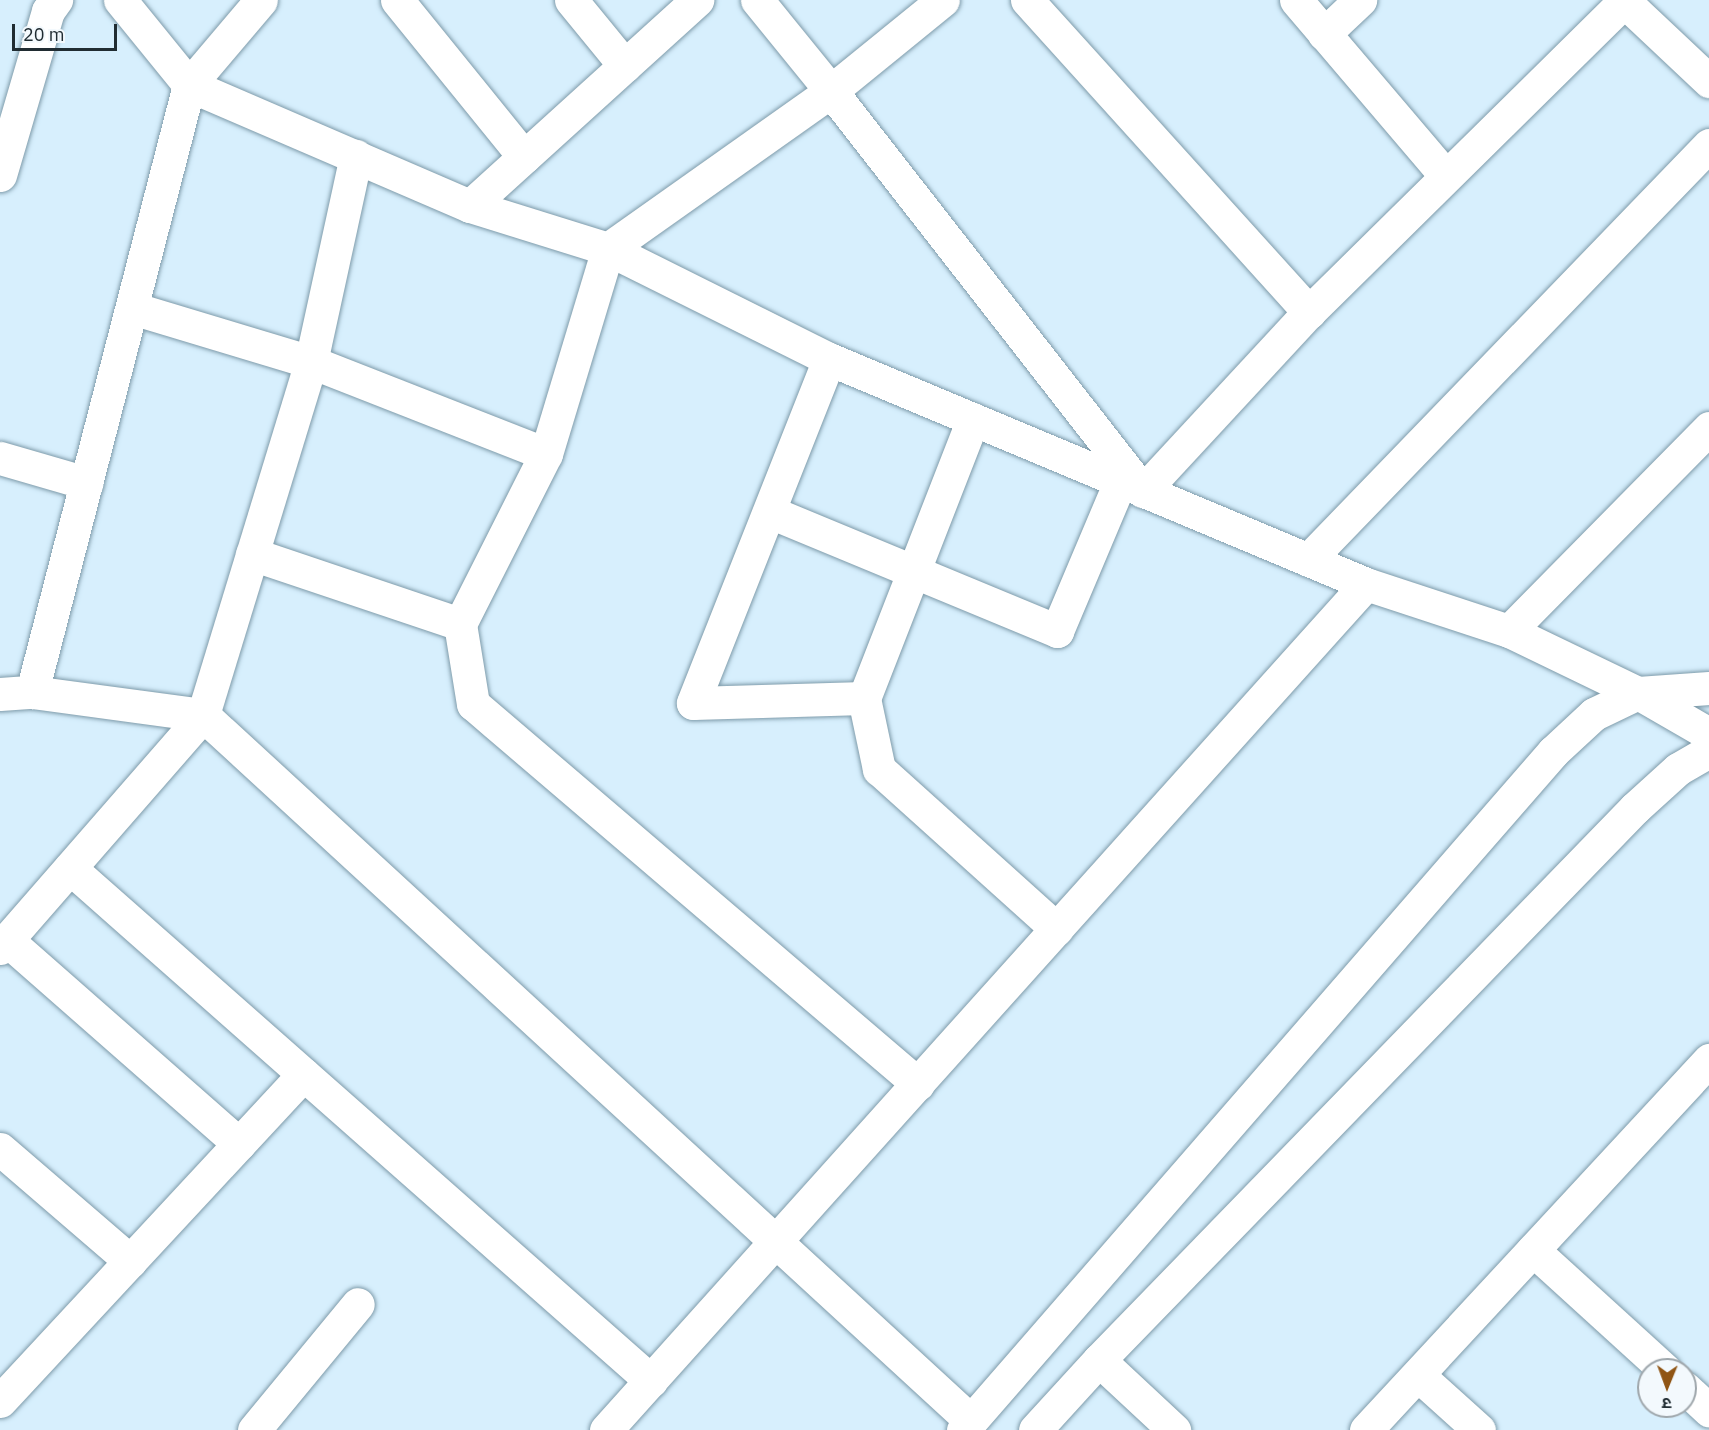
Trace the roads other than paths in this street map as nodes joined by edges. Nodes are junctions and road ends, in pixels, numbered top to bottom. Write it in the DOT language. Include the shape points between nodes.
graph roads {
  1 [pos="57,0"];
  2 [pos="120,0"];
  3 [pos="261,0"];
  4 [pos="396,0"];
  5 [pos="571,0"];
  6 [pos="698,0"];
  7 [pos="757,0"];
  8 [pos="943,0"];
  9 [pos="1027,0"];
  10 [pos="1296,0"];
  11 [pos="1360,0"];
  12 [pos="1624,1"];
  13 [pos="1324,34"];
  14 [pos="625,66"];
  15 [pos="1709,81"];
  16 [pos="189,85"];
  17 [pos="831,91"];
  18 [pos="1709,145"];
  19 [pos="356,156"];
  20 [pos="524,157"];
  21 [pos="0,175"];
  22 [pos="1444,175"];
  23 [pos="470,206"];
  24 [pos="608,249"];
  25 [pos="132,308"];
  26 [pos="1309,312"];
  27 [pos="830,359"];
  28 [pos="310,362"];
  29 [pos="973,419"];
  30 [pos="1709,428"];
  31 [pos="546,454"];
  32 [pos="0,458"];
  33 [pos="86,483"];
  34 [pos="1131,486"];
  35 [pos="770,512"];
  36 [pos="252,554"];
  37 [pos="1308,560"];
  38 [pos="914,572"];
  39 [pos="1366,584"];
  40 [pos="460,624"];
  41 [pos="1509,631"];
  42 [pos="1709,688"];
  43 [pos="32,692"];
  44 [pos="1638,693"];
  45 [pos="0,694"];
  46 [pos="864,698"];
  47 [pos="203,715"];
  48 [pos="1709,734"];
  49 [pos="1709,751"];
  50 [pos="70,868"];
  51 [pos="1057,929"];
  52 [pos="4,944"];
  53 [pos="1709,1060"];
  54 [pos="303,1074"];
  55 [pos="918,1084"];
  56 [pos="239,1144"];
  57 [pos="0,1149"];
  58 [pos="776,1242"];
  59 [pos="1533,1250"];
  60 [pos="130,1261"];
  61 [pos="358,1304"];
  62 [pos="1652,1358"];
  63 [pos="1099,1360"];
  64 [pos="1418,1375"];
  65 [pos="651,1381"];
  66 [pos="1697,1399"];
  67 [pos="0,1401"];
  68 [pos="1709,1410"];
  69 [pos="972,1427"];
  70 [pos="254,1430"];
  71 [pos="606,1430"];
  72 [pos="1035,1430"];
  73 [pos="1174,1430"];
  74 [pos="1366,1430"];
  75 [pos="1479,1430"];
  1 -- 21 [label="street" via="48,11"];
  2 -- 16 [label="street"];
  3 -- 16 [label="street"];
  4 -- 20 [label="street"];
  5 -- 14 [label="street"];
  6 -- 14 [label="street"];
  7 -- 17 [label="street"];
  8 -- 17 [label="street"];
  9 -- 26 [label="street"];
  10 -- 13 [label="street"];
  11 -- 13 [label="street"];
  12 -- 15 [label="street"];
  12 -- 22 [label="street"];
  13 -- 22 [label="street"];
  14 -- 20 [label="street"];
  16 -- 19 [label="street"];
  16 -- 25 [label="street"];
  17 -- 24 [label="street"];
  17 -- 34 [label="street"];
  18 -- 37 [label="street"];
  19 -- 23 [label="street"];
  19 -- 28 [label="street"];
  20 -- 23 [label="street"];
  22 -- 26 [label="street"];
  23 -- 24 [label="street"];
  24 -- 27 [label="street"];
  24 -- 31 [label="street"];
  25 -- 28 [label="street"];
  25 -- 33 [label="street"];
  26 -- 34 [label="street"];
  27 -- 29 [label="street"];
  27 -- 35 [label="street"];
  28 -- 31 [label="street"];
  28 -- 36 [label="street"];
  29 -- 34 [label="street"];
  29 -- 38 [label="street"];
  30 -- 41 [label="street"];
  31 -- 40 [label="street"];
  32 -- 33 [label="street"];
  33 -- 43 [label="street"];
  34 -- 37 [label="street"];
  34 -- 38 [label="street" via="1057,631"];
  35 -- 38 [label="street"];
  35 -- 46 [label="street" via="693,703"];
  36 -- 40 [label="street"];
  36 -- 47 [label="street"];
  37 -- 39 [label="street"];
  38 -- 46 [label="street"];
  39 -- 41 [label="street"];
  39 -- 51 [label="street"];
  40 -- 55 [label="street" via="473,704"];
  41 -- 44 [label="street"];
  42 -- 44 [label="street"];
  43 -- 45 [label="street"];
  43 -- 47 [label="street"];
  44 -- 48 [label="street"];
  44 -- 69 [label="street" via="1594,714 1553,752"];
  46 -- 51 [label="street" via="879,769"];
  47 -- 50 [label="street"];
  47 -- 58 [label="street"];
  49 -- 63 [label="street" via="1678,769 1635,808"];
  50 -- 52 [label="street"];
  50 -- 54 [label="street"];
  51 -- 55 [label="street"];
  52 -- 56 [label="street"];
  53 -- 59 [label="street"];
  54 -- 56 [label="street"];
  54 -- 65 [label="street"];
  55 -- 58 [label="street"];
  56 -- 60 [label="street"];
  57 -- 60 [label="street"];
  58 -- 65 [label="street"];
  58 -- 69 [label="street"];
  59 -- 62 [label="street"];
  59 -- 64 [label="street"];
  60 -- 67 [label="street"];
  61 -- 70 [label="street"];
  63 -- 72 [label="street"];
  63 -- 73 [label="street"];
  64 -- 74 [label="street"];
  64 -- 75 [label="street"];
  65 -- 71 [label="street"];
  66 -- 68 [label="street"];
}
